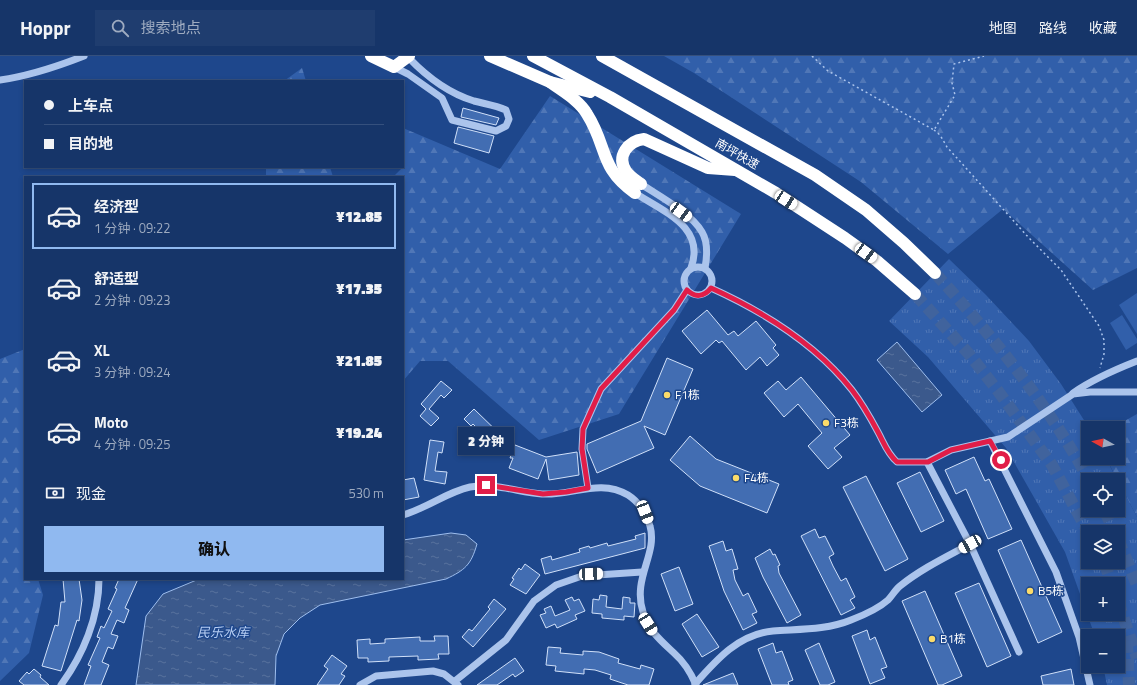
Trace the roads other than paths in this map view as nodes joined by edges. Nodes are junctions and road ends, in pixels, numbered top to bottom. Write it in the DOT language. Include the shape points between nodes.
graph roads {
  1 [pos="84,56"];
  2 [pos="371,56"];
  3 [pos="408,56"];
  4 [pos="490,56"];
  5 [pos="533,56"];
  6 [pos="602,56"];
  7 [pos="394,68"];
  8 [pos="0,80"];
  9 [pos="550,82"];
  10 [pos="610,97"];
  11 [pos="738,170"];
  12 [pos="638,189"];
  13 [pos="691,268"];
  14 [pos="705,268"];
  15 [pos="935,273"];
  16 [pos="711,288"];
  17 [pos="687,290"];
  18 [pos="914,294"];
  19 [pos="1137,361"];
  20 [pos="1137,392"];
  21 [pos="1073,394"];
  22 [pos="990,441"];
  23 [pos="928,462"];
  24 [pos="588,488"];
  25 [pos="404,515"];
  26 [pos="970,544"];
  27 [pos="642,572"];
  28 [pos="95,580"];
  29 [pos="99,580"];
  30 [pos="99,589"];
  31 [pos="1019,652"];
  32 [pos="456,683"];
  33 [pos="696,684"];
  34 [pos="60,685"];
  35 [pos="360,685"];
  36 [pos="1090,685"];
  1 -- 8 [label="street" via="19,77"];
  2 -- 7 [label="highway"];
  3 -- 7 [label="highway"];
  3 -- 7 [label="street" via="433,79 451,91 506,110 509,120 506,126 496,131 452,120 442,98 408,74"];
  4 -- 9 [label="highway"];
  5 -- 10 [label="highway, 南坪快速"];
  6 -- 15 [label="highway, 南坪快速" via="815,175 866,210"];
  9 -- 10 [label="highway"];
  9 -- 12 [label="highway" via="587,112 601,142 608,166 620,182"];
  10 -- 11 [label="highway, 南坪快速"];
  11 -- 12 [label="highway" via="708,168 644,139 636,140 628,146 622,162"];
  11 -- 18 [label="highway, 南坪快速" via="845,238 877,261"];
  12 -- 13 [label="street" via="678,221 692,236 694,259"];
  12 -- 14 [label="street" via="688,217 702,232 707,256"];
  13 -- 14 [label="street"];
  13 -- 17 [label="street" via="684,281"];
  14 -- 16 [label="street" via="713,279"];
  16 -- 17 [label="street" via="700,295"];
  16 -- 23 [label="street" via="764,314 813,349 852,390 869,415 889,455 897,462"];
  17 -- 24 [label="street" via="674,310 601,389 583,429 582,449"];
  19 -- 21 [label="street" via="1087,383"];
  20 -- 21 [label="street"];
  21 -- 22 [label="street" via="1008,437"];
  22 -- 23 [label="street" via="951,450"];
  22 -- 36 [label="street" via="1056,572 1079,638"];
  23 -- 26 [label="street"];
  24 -- 25 [label="street" via="543,494 492,486 469,487"];
  24 -- 27 [label="street" via="604,486 620,490 634,499 645,512 651,527 651,544"];
  26 -- 31 [label="street"];
  26 -- 33 [label="street" via="918,573 898,587 879,607 850,620 811,628 772,631 736,644 721,655"];
  27 -- 32 [label="street" via="582,576 556,585 534,602 506,640"];
  27 -- 33 [label="street" via="640,599 648,624 654,635 686,667"];
  28 -- 30 [label="street"];
  29 -- 30 [label="street"];
  30 -- 34 [label="street" via="88,636 74,665"];
  32 -- 35 [label="street" via="444,674 433,671 376,676"];
}
